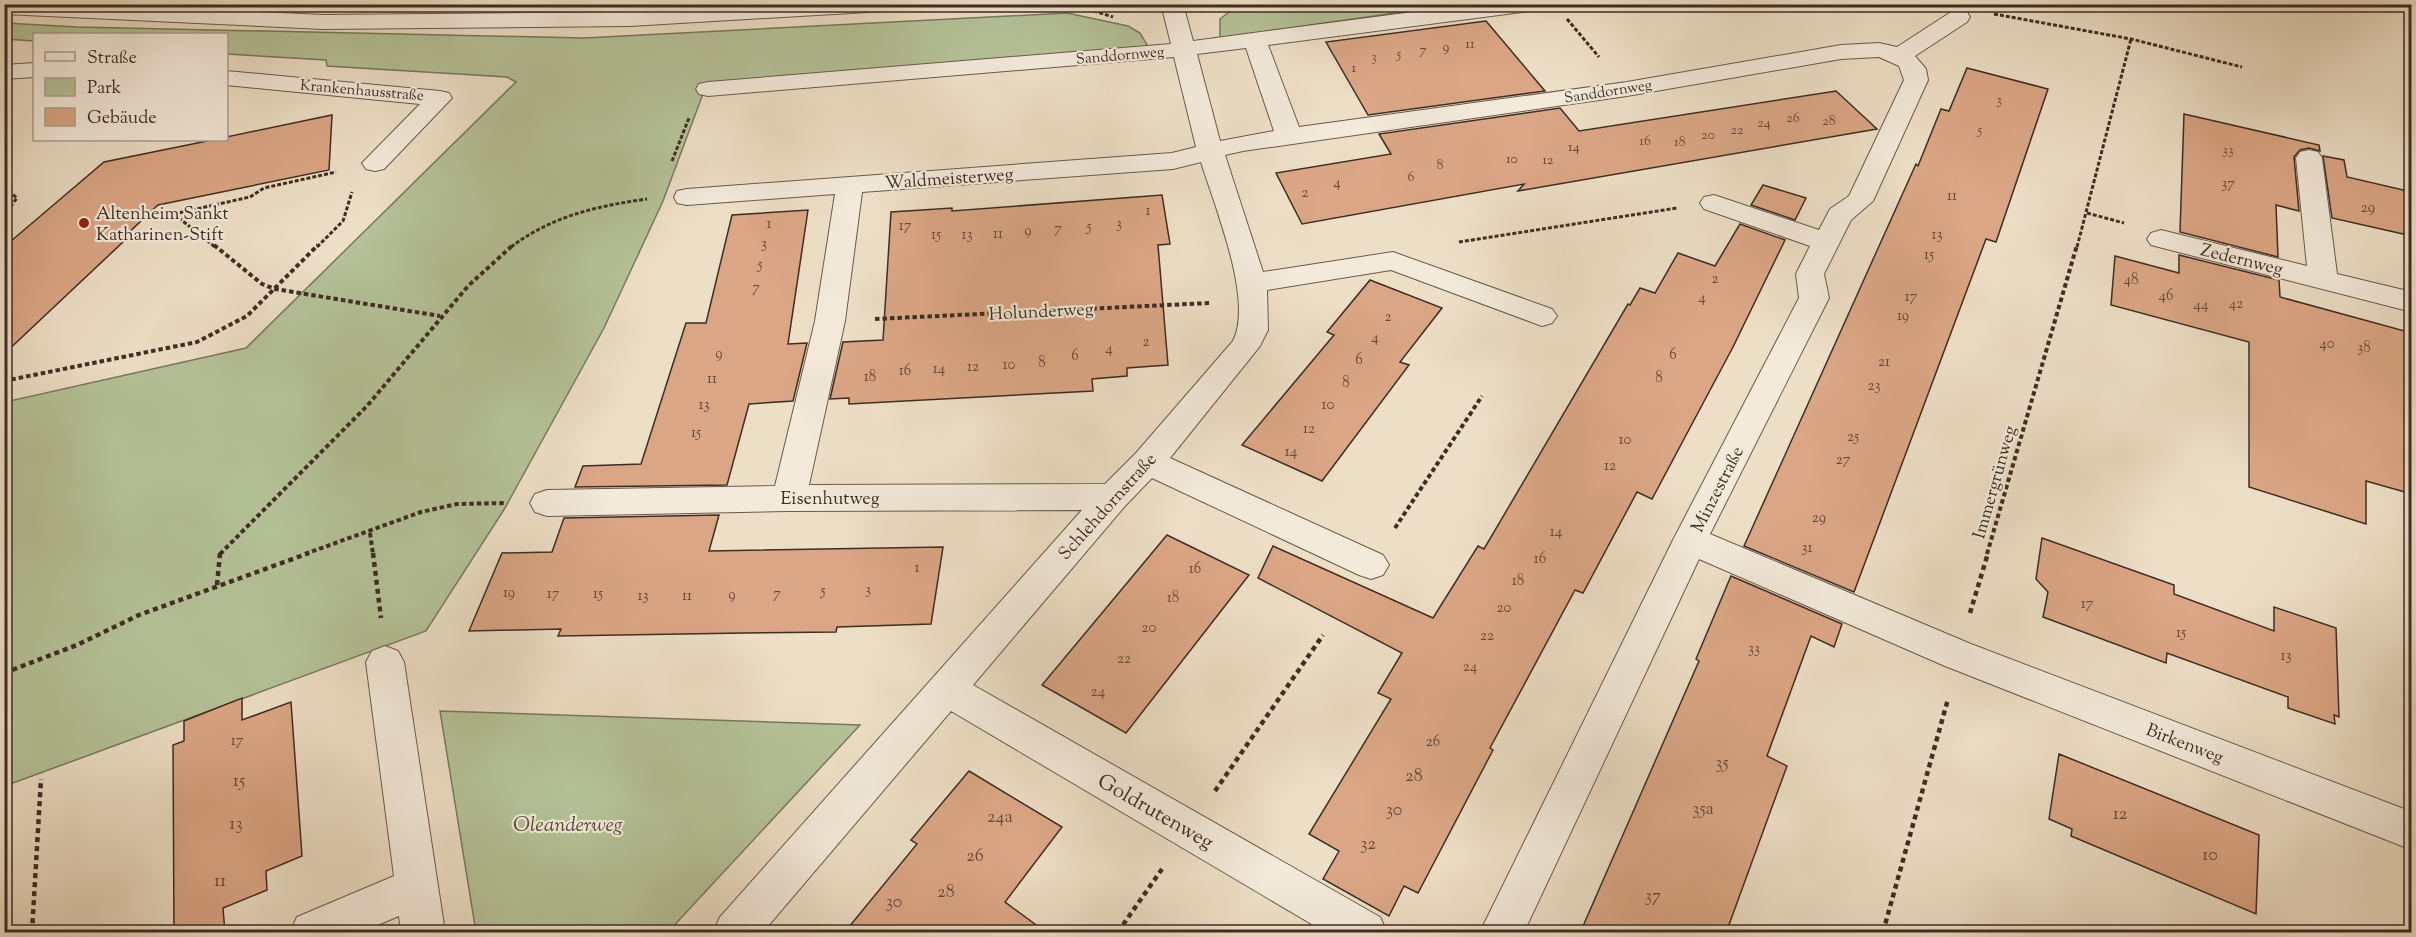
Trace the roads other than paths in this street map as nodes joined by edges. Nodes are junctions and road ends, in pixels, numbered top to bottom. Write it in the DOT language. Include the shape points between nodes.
graph roads {
  1 [pos="885,4"];
  2 [pos="1172,4"];
  3 [pos="1530,4"];
  4 [pos="4,7"];
  5 [pos="1959,17"];
  6 [pos="1258,48"];
  7 [pos="1184,49"];
  8 [pos="1899,56"];
  9 [pos="33,70"];
  10 [pos="4,72"];
  11 [pos="228,78"];
  12 [pos="708,89"];
  13 [pos="1290,136"];
  14 [pos="1210,150"];
  15 [pos="2309,158"];
  16 [pos="375,164"];
  17 [pos="850,186"];
  18 [pos="687,197"];
  19 [pos="1714,203"];
  20 [pos="2161,239"];
  21 [pos="1826,242"];
  22 [pos="2323,280"];
  23 [pos="1253,292"];
  24 [pos="2412,302"];
  25 [pos="1542,316"];
  26 [pos="1148,462"];
  27 [pos="1113,497"];
  28 [pos="789,498"];
  29 [pos="547,503"];
  30 [pos="1690,540"];
  31 [pos="1371,565"];
  32 [pos="386,662"];
  33 [pos="947,689"];
  34 [pos="2412,831"];
  35 [pos="415,888"];
  36 [pos="312,933"];
  37 [pos="423,933"];
  38 [pos="735,933"];
  39 [pos="1365,933"];
  40 [pos="1502,933"];
  1 -- 4 [label="street" via="630,19 335,22"];
  2 -- 7 [label="street, Schlehdornstraße"];
  3 -- 7 [label="street, Sanddornweg"];
  5 -- 8 [label="street"];
  6 -- 13 [label="street"];
  7 -- 12 [label="street, Sanddornweg"];
  7 -- 14 [label="street, Schlehdornstraße"];
  8 -- 13 [label="street, Sanddornweg" via="1879,50 1841,52 1627,89"];
  8 -- 21 [label="street, Minzestraße" via="1914,69 1916,80 1860,201 1840,215"];
  9 -- 10 [label="street"];
  11 -- 16 [label="street, Krankenhausstraße" via="440,98"];
  13 -- 14 [label="street, Sanddornweg"];
  14 -- 17 [label="street, Waldmeisterweg" via="1173,161"];
  14 -- 23 [label="street, Schlehdornstraße"];
  15 -- 22 [label="street"];
  17 -- 18 [label="street, Waldmeisterweg"];
  17 -- 28 [label="street" via="830,321"];
  19 -- 21 [label="street"];
  20 -- 22 [label="street, Zedernweg"];
  21 -- 30 [label="street, Minzestraße" via="1810,274 1814,298"];
  22 -- 24 [label="street, Zedernweg"];
  23 -- 25 [label="street" via="1393,261"];
  23 -- 26 [label="street, Schlehdornstraße" via="1253,330 1245,346"];
  26 -- 27 [label="street, Schlehdornstraße"];
  26 -- 31 [label="street"];
  27 -- 28 [label="street, Eisenhutweg"];
  27 -- 33 [label="street, Schlehdornstraße"];
  28 -- 29 [label="street, Eisenhutweg"];
  30 -- 34 [label="street, Birkenweg" via="1958,655"];
  30 -- 40 [label="street, Minzestraße"];
  32 -- 35 [label="street"];
  33 -- 38 [label="street, Schlehdornstraße"];
  33 -- 39 [label="street, Goldrutenweg"];
  35 -- 36 [label="street"];
  35 -- 37 [label="street"];
}
